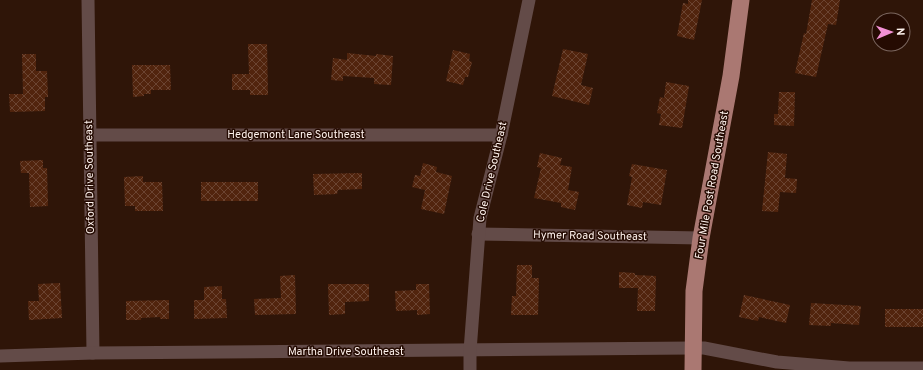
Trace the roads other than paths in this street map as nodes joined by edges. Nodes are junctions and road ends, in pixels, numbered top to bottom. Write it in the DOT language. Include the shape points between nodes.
graph roads {
  1 [pos="88,0"];
  2 [pos="528,0"];
  3 [pos="741,0"];
  4 [pos="90,135"];
  5 [pos="501,135"];
  6 [pos="478,234"];
  7 [pos="701,238"];
  8 [pos="692,348"];
  9 [pos="470,351"];
  10 [pos="93,353"];
  11 [pos="0,356"];
  12 [pos="923,368"];
  13 [pos="470,370"];
  14 [pos="693,370"];
  1 -- 4 [label="street, Oxford Drive Southeast"];
  2 -- 5 [label="street, Cole Drive Southeast"];
  3 -- 7 [label="main road, Four Mile Post Road Southeast" via="731,76"];
  4 -- 5 [label="street, Hedgemont Lane Southeast"];
  4 -- 10 [label="street, Oxford Drive Southeast"];
  5 -- 6 [label="street, Cole Drive Southeast"];
  6 -- 7 [label="street, Hymer Road Southeast"];
  6 -- 9 [label="street, Cole Drive Southeast"];
  7 -- 8 [label="main road, Four Mile Post Road Southeast" via="694,291"];
  8 -- 9 [label="street, Martha Drive Southeast"];
  8 -- 12 [label="street, Martha Drive Southeast" via="777,362 849,368"];
  8 -- 14 [label="main road, Four Mile Post Road Southeast"];
  9 -- 10 [label="street, Martha Drive Southeast"];
  9 -- 13 [label="street, Cole Drive Southeast"];
  10 -- 11 [label="street, Martha Drive Southeast"];
}
